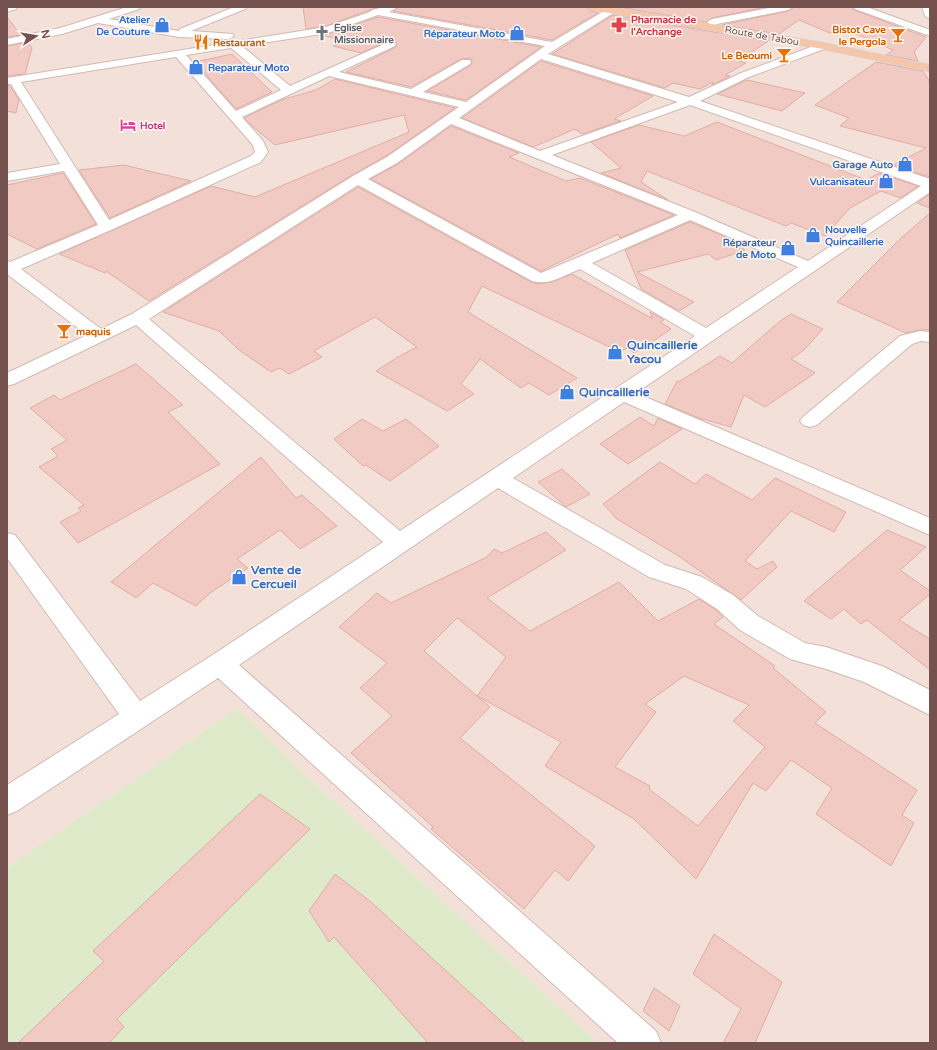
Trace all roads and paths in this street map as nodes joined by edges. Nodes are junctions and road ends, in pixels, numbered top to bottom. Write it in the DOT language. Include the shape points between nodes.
graph roads {
  1 [pos="13,7"];
  2 [pos="136,7"];
  3 [pos="242,7"];
  4 [pos="392,7"];
  5 [pos="592,7"];
  6 [pos="788,7"];
  7 [pos="858,7"];
  8 [pos="927,7"];
  9 [pos="358,8"];
  10 [pos="7,9"];
  11 [pos="617,9"];
  12 [pos="380,13"];
  13 [pos="930,16"];
  14 [pos="99,20"];
  15 [pos="712,22"];
  16 [pos="930,32"];
  17 [pos="179,34"];
  18 [pos="273,38"];
  19 [pos="10,39"];
  20 [pos="233,44"];
  21 [pos="391,44"];
  22 [pos="554,45"];
  23 [pos="823,46"];
  24 [pos="178,53"];
  25 [pos="540,55"];
  26 [pos="466,62"];
  27 [pos="930,62"];
  28 [pos="930,68"];
  29 [pos="329,72"];
  30 [pos="11,80"];
  31 [pos="289,91"];
  32 [pos="413,93"];
  33 [pos="691,101"];
  34 [pos="468,106"];
  35 [pos="234,116"];
  36 [pos="450,118"];
  37 [pos="540,155"];
  38 [pos="68,166"];
  39 [pos="7,177"];
  40 [pos="358,179"];
  41 [pos="930,185"];
  42 [pos="690,215"];
  43 [pos="106,227"];
  44 [pos="581,263"];
  45 [pos="810,267"];
  46 [pos="8,268"];
  47 [pos="138,318"];
  48 [pos="99,336"];
  49 [pos="707,336"];
  50 [pos="930,337"];
  51 [pos="7,380"];
  52 [pos="622,394"];
  53 [pos="810,421"];
  54 [pos="497,478"];
  55 [pos="930,527"];
  56 [pos="7,541"];
  57 [pos="400,543"];
  58 [pos="220,664"];
  59 [pos="930,703"];
  60 [pos="136,718"];
  61 [pos="7,801"];
  62 [pos="644,1043"];
  1 -- 10 [label="street"];
  2 -- 14 [label="street"];
  3 -- 17 [label="street"];
  4 -- 12 [label="street"];
  5 -- 11 [label="main road, Route de Tabou"];
  6 -- 15 [label="street"];
  7 -- 16 [label="street"];
  8 -- 13 [label="street"];
  9 -- 12 [label="street"];
  11 -- 15 [label="main road, Route de Tabou"];
  11 -- 22 [label="street"];
  11 -- 23 [label="main road, Route de Tabou"];
  12 -- 18 [label="street" via="328,30"];
  12 -- 22 [label="street"];
  14 -- 17 [label="street"];
  14 -- 19 [label="street" via="62,31"];
  15 -- 27 [label="main road, Route de Tabou"];
  17 -- 18 [label="street"];
  18 -- 20 [label="street"];
  20 -- 24 [label="street"];
  20 -- 31 [label="street"];
  21 -- 29 [label="street"];
  22 -- 25 [label="street"];
  23 -- 28 [label="main road, Route de Tabou"];
  23 -- 33 [label="street" via="745,75"];
  24 -- 30 [label="street"];
  24 -- 35 [label="street"];
  25 -- 33 [label="street"];
  25 -- 34 [label="street"];
  26 -- 32 [label="street"];
  29 -- 31 [label="street"];
  29 -- 32 [label="street"];
  30 -- 38 [label="street"];
  31 -- 35 [label="street"];
  32 -- 34 [label="street"];
  33 -- 37 [label="street"];
  33 -- 41 [label="street"];
  34 -- 36 [label="street"];
  35 -- 43 [label="street" via="259,144 262,152 256,159"];
  36 -- 37 [label="street"];
  36 -- 40 [label="street" via="392,160"];
  37 -- 42 [label="street"];
  38 -- 39 [label="street"];
  38 -- 43 [label="street"];
  40 -- 44 [label="street" via="538,278 545,278"];
  40 -- 47 [label="street"];
  41 -- 45 [label="street"];
  42 -- 44 [label="street"];
  42 -- 45 [label="street"];
  43 -- 46 [label="street"];
  44 -- 49 [label="street"];
  45 -- 49 [label="street"];
  46 -- 48 [label="street"];
  47 -- 48 [label="street"];
  47 -- 57 [label="street"];
  48 -- 51 [label="street"];
  49 -- 52 [label="street"];
  50 -- 53 [label="street" via="920,336 906,340"];
  52 -- 54 [label="street"];
  52 -- 55 [label="street"];
  54 -- 57 [label="street"];
  54 -- 59 [label="street" via="657,571 704,588 749,623 799,652 873,674"];
  56 -- 60 [label="street"];
  57 -- 58 [label="street"];
  58 -- 60 [label="street"];
  58 -- 62 [label="street"];
  60 -- 61 [label="street"];
}
